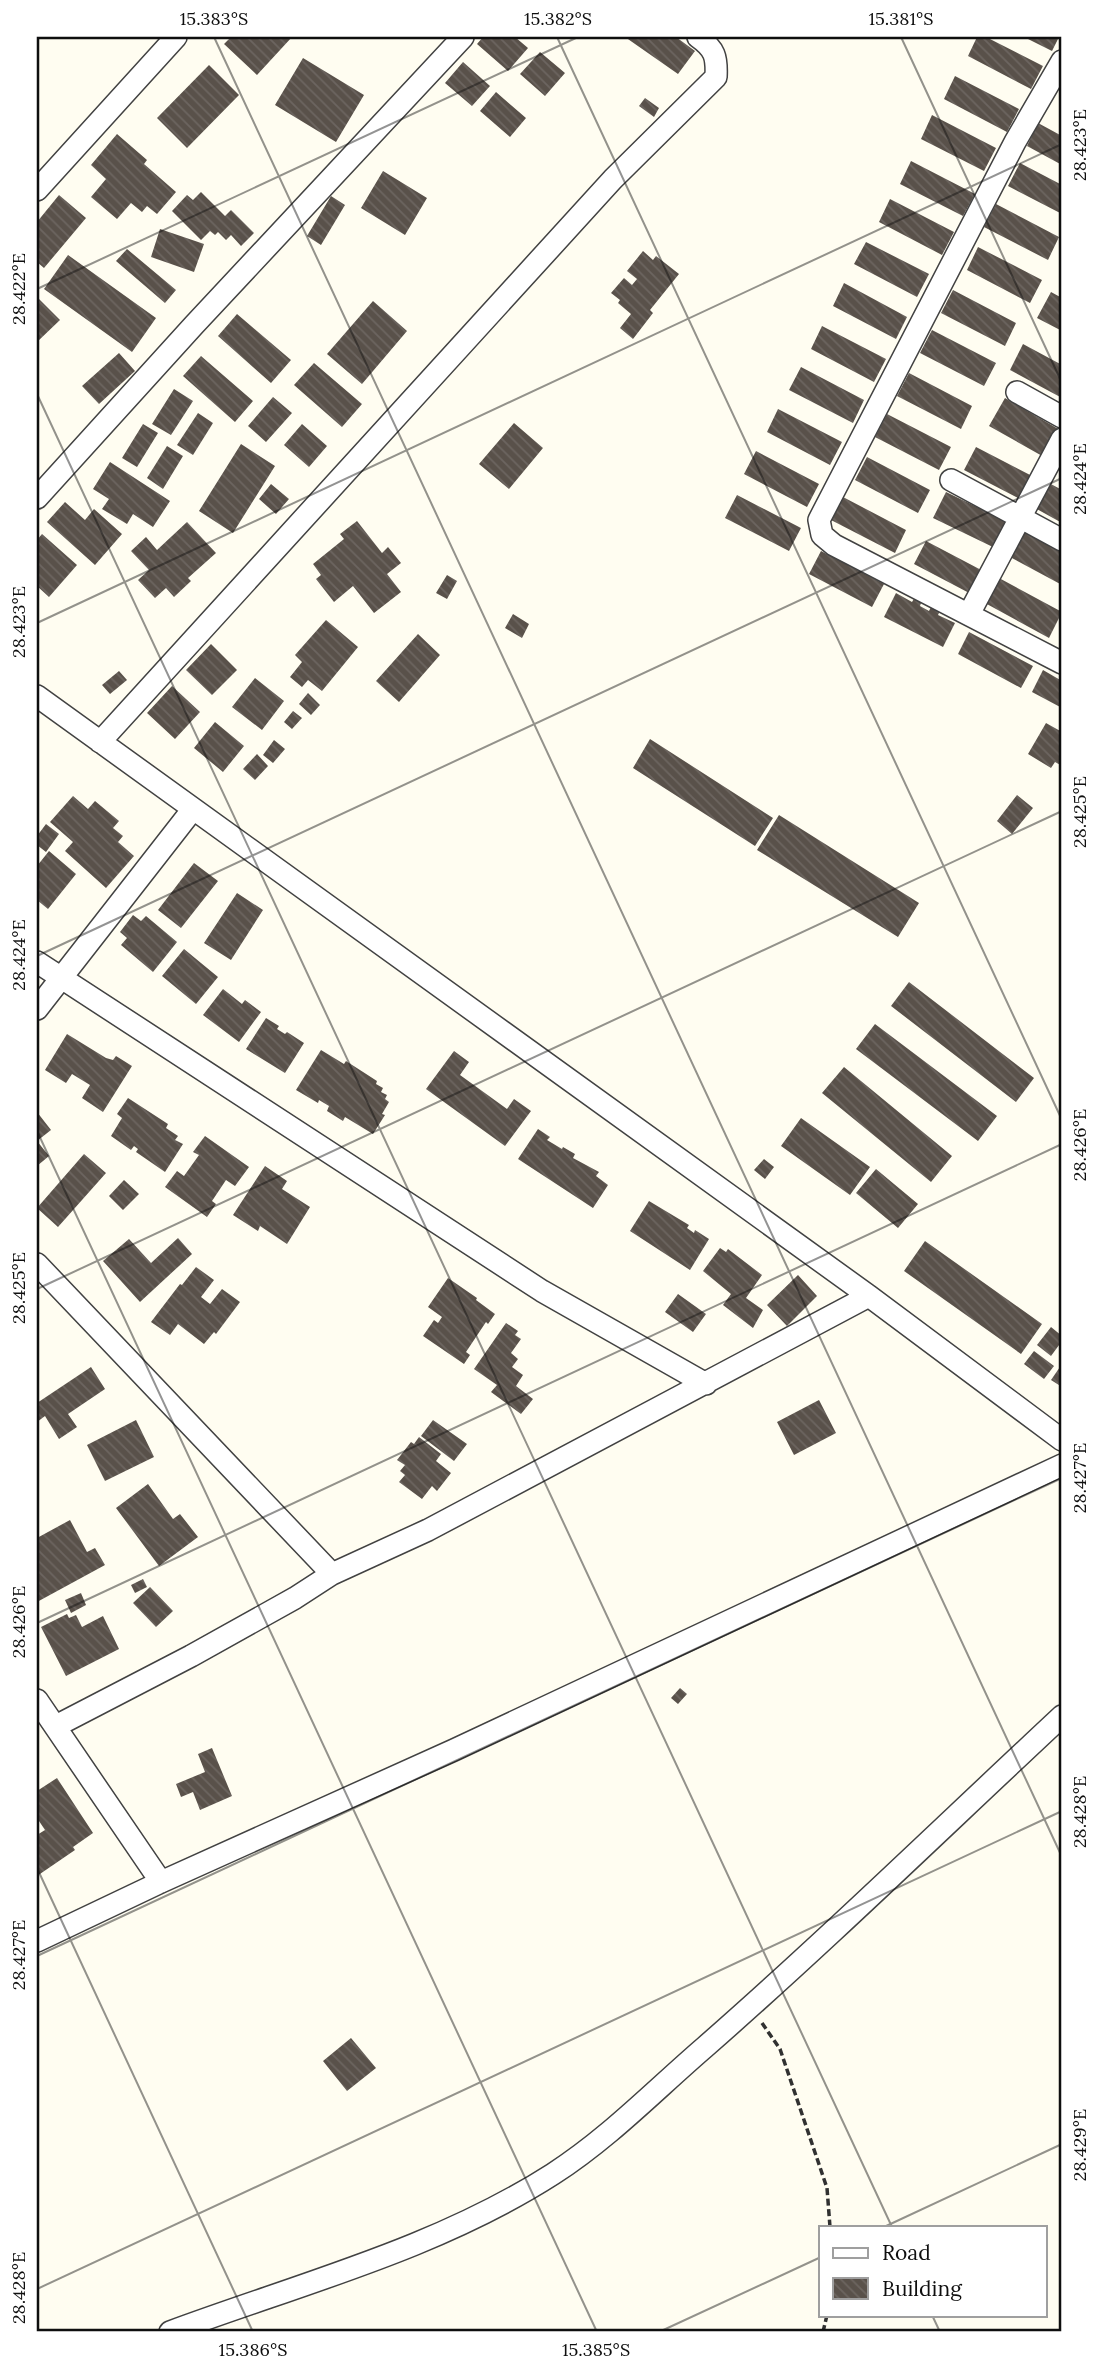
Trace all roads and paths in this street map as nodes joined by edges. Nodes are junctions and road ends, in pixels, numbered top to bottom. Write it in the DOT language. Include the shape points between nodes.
graph roads {
  1 [pos="176,37"];
  2 [pos="463,37"];
  3 [pos="698,37"];
  4 [pos="1062,61"];
  5 [pos="37,190"];
  6 [pos="1017,392"];
  7 [pos="1062,417"];
  8 [pos="1062,439"];
  9 [pos="951,481"];
  10 [pos="37,498"];
  11 [pos="1020,517"];
  12 [pos="1062,540"];
  13 [pos="969,614"];
  14 [pos="1062,663"];
  15 [pos="37,696"];
  16 [pos="100,742"];
  17 [pos="193,808"];
  18 [pos="37,962"];
  19 [pos="60,978"];
  20 [pos="37,1009"];
  21 [pos="37,1264"];
  22 [pos="869,1296"];
  23 [pos="706,1384"];
  24 [pos="1062,1440"];
  25 [pos="1062,1465"];
  26 [pos="332,1574"];
  27 [pos="37,1700"];
  28 [pos="1062,1716"];
  29 [pos="56,1726"];
  30 [pos="161,1882"];
  31 [pos="37,1941"];
  32 [pos="751,2007"];
  33 [pos="830,2226"];
  34 [pos="180,2330"];
  1 -- 5 [label="street"];
  2 -- 10 [label="street"];
  3 -- 16 [label="street" via="717,58 716,77 613,179"];
  4 -- 13 [label="street" via="1015,142 819,520 822,535 834,545"];
  6 -- 7 [label="street"];
  8 -- 11 [label="street"];
  9 -- 11 [label="street"];
  11 -- 12 [label="street"];
  11 -- 13 [label="street"];
  13 -- 14 [label="street"];
  15 -- 16 [label="street"];
  16 -- 17 [label="street"];
  17 -- 19 [label="street"];
  17 -- 22 [label="street"];
  18 -- 19 [label="street"];
  19 -- 20 [label="street"];
  19 -- 23 [label="street" via="542,1291"];
  21 -- 26 [label="street"];
  22 -- 23 [label="street"];
  22 -- 24 [label="street"];
  23 -- 26 [label="street" via="428,1531"];
  25 -- 30 [label="street"];
  26 -- 29 [label="street" via="191,1656"];
  27 -- 29 [label="street"];
  28 -- 32 [label="street"];
  29 -- 30 [label="street"];
  30 -- 31 [label="street"];
  32 -- 33 [label="path" via="780,2049 827,2188"];
  32 -- 34 [label="street" via="615,2128 553,2174 497,2206 440,2235"];
}
